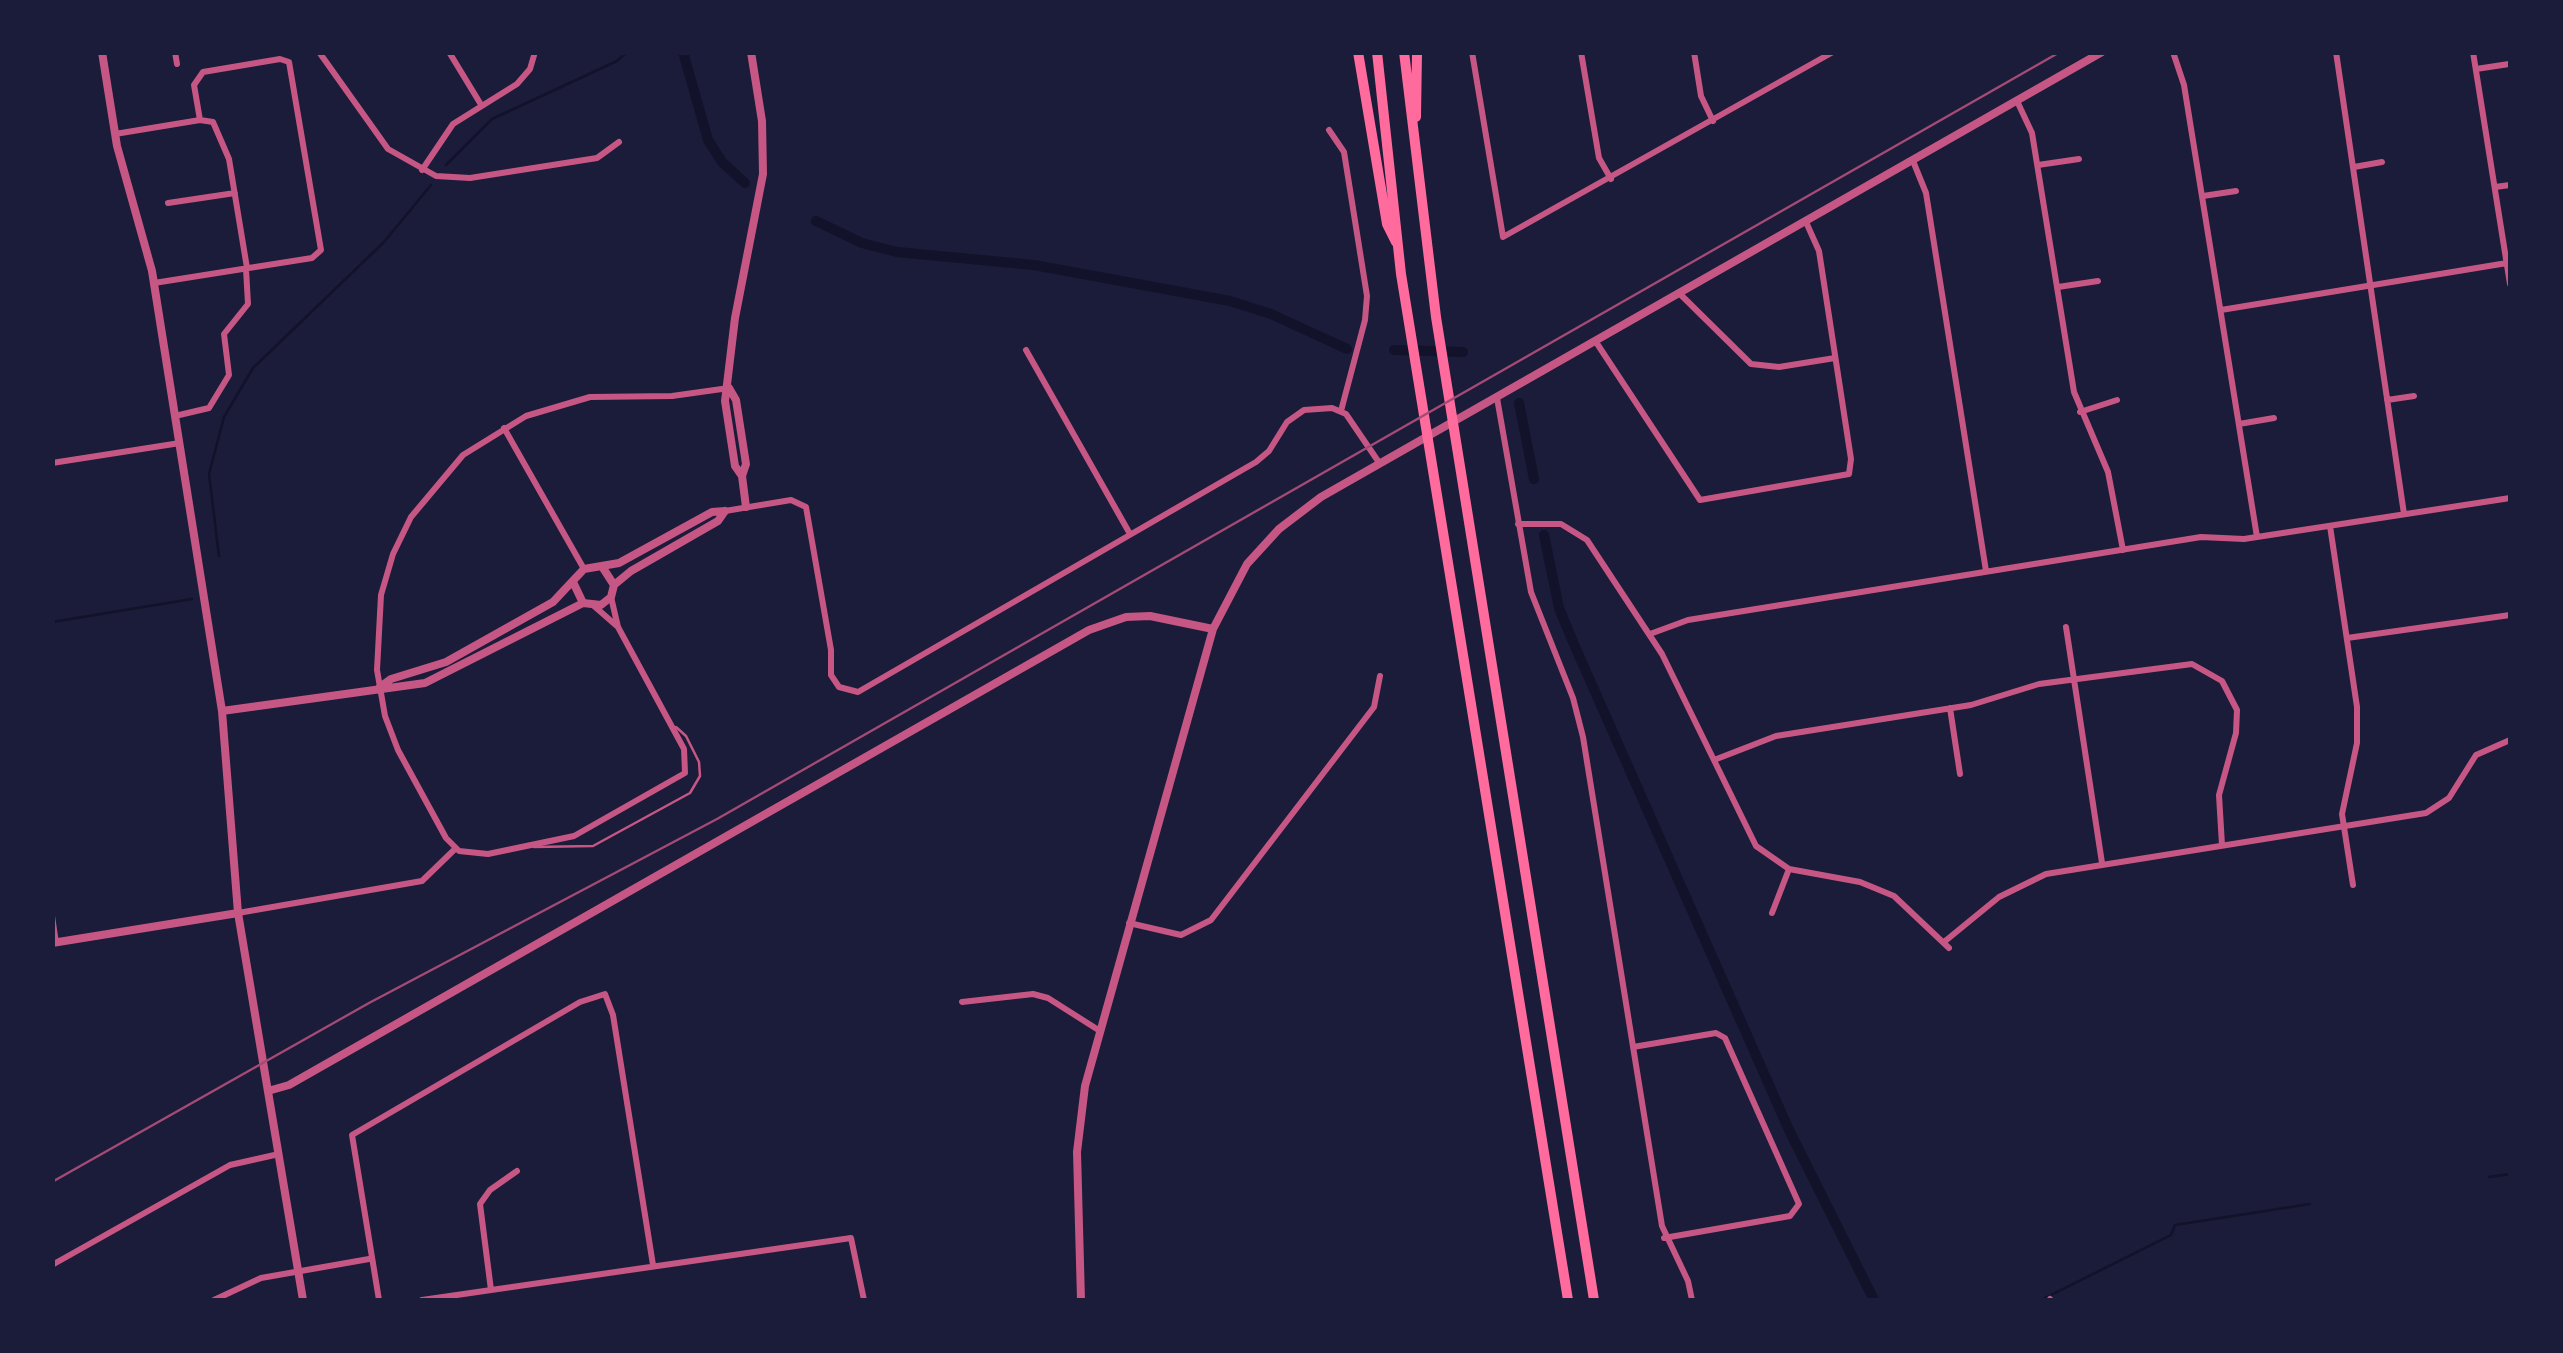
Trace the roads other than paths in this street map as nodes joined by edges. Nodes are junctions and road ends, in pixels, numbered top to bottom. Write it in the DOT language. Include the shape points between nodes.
graph roads {
  1 [pos="102,52"];
  2 [pos="175,52"];
  3 [pos="319,52"];
  4 [pos="449,52"];
  5 [pos="536,52"];
  6 [pos="751,52"];
  7 [pos="1358,52"];
  8 [pos="1377,52"];
  9 [pos="1404,52"];
  10 [pos="1417,52"];
  11 [pos="1472,52"];
  12 [pos="1582,52"];
  13 [pos="1694,52"];
  14 [pos="1833,52"];
  15 [pos="2102,52"];
  16 [pos="2173,52"];
  17 [pos="2336,52"];
  18 [pos="2473,52"];
  19 [pos="177,64"];
  20 [pos="2509,64"];
  21 [pos="2476,68"];
  22 [pos="2017,101"];
  23 [pos="480,103"];
  24 [pos="200,120"];
  25 [pos="1714,121"];
  26 [pos="1329,130"];
  27 [pos="115,134"];
  28 [pos="619,142"];
  29 [pos="2078,159"];
  30 [pos="1913,160"];
  31 [pos="2382,162"];
  32 [pos="1416,163"];
  33 [pos="2038,165"];
  34 [pos="2354,167"];
  35 [pos="422,170"];
  36 [pos="1611,178"];
  37 [pos="2510,185"];
  38 [pos="2495,187"];
  39 [pos="2236,191"];
  40 [pos="235,193"];
  41 [pos="2202,196"];
  42 [pos="168,203"];
  43 [pos="1806,222"];
  44 [pos="1399,247"];
  45 [pos="2507,263"];
  46 [pos="246,269"];
  47 [pos="2098,280"];
  48 [pos="154,283"];
  49 [pos="2510,284"];
  50 [pos="2368,286"];
  51 [pos="2058,287"];
  52 [pos="1680,294"];
  53 [pos="2221,310"];
  54 [pos="1596,342"];
  55 [pos="1026,350"];
  56 [pos="1836,358"];
  57 [pos="729,388"];
  58 [pos="2414,396"];
  59 [pos="1497,398"];
  60 [pos="2118,400"];
  61 [pos="2386,400"];
  62 [pos="1342,411"];
  63 [pos="2080,412"];
  64 [pos="175,416"];
  65 [pos="2274,418"];
  66 [pos="2239,424"];
  67 [pos="504,428"];
  68 [pos="180,443"];
  69 [pos="52,464"];
  70 [pos="1380,464"];
  71 [pos="2510,498"];
  72 [pos="746,507"];
  73 [pos="725,511"];
  74 [pos="2404,514"];
  75 [pos="1518,524"];
  76 [pos="2330,526"];
  77 [pos="1130,534"];
  78 [pos="2257,537"];
  79 [pos="2123,550"];
  80 [pos="602,568"];
  81 [pos="584,569"];
  82 [pos="1986,572"];
  83 [pos="574,584"];
  84 [pos="614,585"];
  85 [pos="611,596"];
  86 [pos="583,603"];
  87 [pos="594,606"];
  88 [pos="2510,615"];
  89 [pos="618,626"];
  90 [pos="2066,627"];
  91 [pos="1213,628"];
  92 [pos="1650,634"];
  93 [pos="2347,638"];
  94 [pos="1380,676"];
  95 [pos="2074,679"];
  96 [pos="380,687"];
  97 [pos="1950,708"];
  98 [pos="222,711"];
  99 [pos="671,723"];
  100 [pos="2510,740"];
  101 [pos="1714,760"];
  102 [pos="1960,774"];
  103 [pos="2344,826"];
  104 [pos="2222,846"];
  105 [pos="527,847"];
  106 [pos="455,849"];
  107 [pos="2102,863"];
  108 [pos="1789,869"];
  109 [pos="2353,885"];
  110 [pos="238,913"];
  111 [pos="1772,913"];
  112 [pos="52,916"];
  113 [pos="1130,923"];
  114 [pos="54,943"];
  115 [pos="962,1002"];
  116 [pos="1100,1030"];
  117 [pos="1633,1047"];
  118 [pos="268,1091"];
  119 [pos="278,1154"];
  120 [pos="517,1171"];
  121 [pos="1664,1238"];
  122 [pos="369,1259"];
  123 [pos="52,1265"];
  124 [pos="653,1265"];
  125 [pos="298,1271"];
  126 [pos="491,1290"];
  127 [pos="214,1300"];
  128 [pos="303,1300"];
  129 [pos="379,1300"];
  130 [pos="422,1300"];
  131 [pos="864,1300"];
  132 [pos="1081,1300"];
  133 [pos="1568,1300"];
  134 [pos="1594,1300"];
  135 [pos="1692,1300"];
  1 -- 27 [label="street"];
  2 -- 19 [label="street"];
  3 -- 35 [label="street" via="375,136"];
  4 -- 23 [label="street"];
  5 -- 23 [label="street" via="517,84"];
  6 -- 57 [label="street" via="764,161 731,340"];
  7 -- 44 [label="highway" via="1387,224"];
  8 -- 44 [label="highway"];
  9 -- 32 [label="highway"];
  10 -- 32 [label="highway"];
  11 -- 36 [label="street" via="1503,237"];
  12 -- 36 [label="street" via="1599,158"];
  13 -- 25 [label="street"];
  14 -- 25 [label="street"];
  15 -- 22 [label="street"];
  16 -- 41 [label="street"];
  17 -- 34 [label="street"];
  18 -- 21 [label="street"];
  20 -- 21 [label="street"];
  21 -- 38 [label="street"];
  22 -- 30 [label="street"];
  22 -- 33 [label="street"];
  23 -- 35 [label="street" via="453,124"];
  24 -- 27 [label="street"];
  24 -- 40 [label="street" via="218,128"];
  24 -- 46 [label="street" via="196,77 206,70 290,62 320,253"];
  25 -- 36 [label="street"];
  26 -- 62 [label="street" via="1344,152 1367,296"];
  27 -- 48 [label="street"];
  28 -- 35 [label="street" via="597,158 470,178"];
  29 -- 33 [label="street"];
  30 -- 43 [label="street"];
  30 -- 82 [label="street" via="1926,193"];
  31 -- 34 [label="street"];
  32 -- 134 [label="highway"];
  33 -- 51 [label="street"];
  34 -- 50 [label="street"];
  37 -- 38 [label="street"];
  38 -- 45 [label="street"];
  39 -- 41 [label="street"];
  40 -- 42 [label="street"];
  40 -- 46 [label="street"];
  41 -- 53 [label="street"];
  43 -- 52 [label="street"];
  43 -- 56 [label="street" via="1817,245"];
  44 -- 133 [label="highway"];
  45 -- 49 [label="street"];
  45 -- 50 [label="street"];
  46 -- 48 [label="street"];
  46 -- 64 [label="street" via="248,304 224,334 229,375 208,408"];
  47 -- 51 [label="street"];
  48 -- 64 [label="street"];
  50 -- 53 [label="street"];
  50 -- 61 [label="street"];
  51 -- 63 [label="street"];
  52 -- 54 [label="street"];
  52 -- 56 [label="street" via="1751,364"];
  53 -- 66 [label="street"];
  54 -- 56 [label="street" via="1700,500 1850,474"];
  54 -- 59 [label="street"];
  55 -- 77 [label="street"];
  57 -- 67 [label="street" via="590,397"];
  57 -- 72 [label="street" via="746,464"];
  58 -- 61 [label="street"];
  59 -- 70 [label="street"];
  59 -- 75 [label="street"];
  60 -- 63 [label="street"];
  61 -- 74 [label="street"];
  62 -- 70 [label="street"];
  62 -- 77 [label="street" via="1298,412 1260,459"];
  63 -- 79 [label="street" via="2108,472"];
  64 -- 68 [label="street"];
  65 -- 66 [label="street"];
  66 -- 78 [label="street"];
  67 -- 81 [label="street"];
  67 -- 96 [label="street" via="448,470 402,536 378,615"];
  68 -- 69 [label="street"];
  68 -- 98 [label="street"];
  70 -- 91 [label="street" via="1279,529 1247,564"];
  71 -- 74 [label="street"];
  72 -- 73 [label="street"];
  72 -- 77 [label="street" via="803,504 830,675 854,692"];
  73 -- 80 [label="street"];
  73 -- 84 [label="street"];
  74 -- 76 [label="street"];
  75 -- 92 [label="street" via="1548,522 1580,534"];
  75 -- 117 [label="street" via="1534,605 1580,724"];
  76 -- 78 [label="street"];
  76 -- 93 [label="street"];
  78 -- 79 [label="street" via="2201,537"];
  79 -- 82 [label="street"];
  80 -- 81 [label="street"];
  80 -- 84 [label="street"];
  81 -- 83 [label="street"];
  82 -- 92 [label="street" via="1676,622"];
  83 -- 86 [label="street"];
  83 -- 96 [label="street" via="446,662"];
  84 -- 85 [label="street"];
  85 -- 87 [label="street"];
  85 -- 89 [label="street"];
  86 -- 87 [label="street"];
  86 -- 96 [label="street" via="436,679"];
  87 -- 89 [label="street"];
  88 -- 93 [label="street"];
  89 -- 99 [label="street"];
  90 -- 95 [label="street"];
  91 -- 113 [label="street"];
  91 -- 118 [label="street" via="1150,616 1089,630 289,1085"];
  92 -- 101 [label="street"];
  93 -- 103 [label="street" via="2358,726"];
  94 -- 113 [label="street" via="1374,707 1211,920 1181,935"];
  95 -- 97 [label="street"];
  95 -- 104 [label="street" via="2180,663 2204,667 2229,688 2238,721 2219,795"];
  95 -- 107 [label="street"];
  96 -- 98 [label="street"];
  96 -- 106 [label="street" via="398,750"];
  97 -- 101 [label="street" via="1776,736"];
  97 -- 102 [label="street"];
  98 -- 110 [label="street"];
  99 -- 105 [label="street" via="687,760 682,776 590,830"];
  99 -- 105 [label="lane" via="699,762 690,794 594,846"];
  100 -- 103 [label="street" via="2476,755 2437,808"];
  101 -- 108 [label="street" via="1751,841"];
  103 -- 104 [label="street"];
  103 -- 109 [label="street"];
  104 -- 107 [label="street"];
  105 -- 106 [label="street" via="475,855"];
  106 -- 110 [label="street" via="422,881"];
  107 -- 108 [label="street" via="2029,880 1999,897 1947,945 1885,892"];
  108 -- 111 [label="street"];
  110 -- 114 [label="street"];
  110 -- 118 [label="street"];
  112 -- 114 [label="street"];
  113 -- 116 [label="street"];
  115 -- 116 [label="street" via="1032,994"];
  116 -- 132 [label="street" via="1077,1146"];
  117 -- 121 [label="street"];
  117 -- 121 [label="street" via="1721,1034 1800,1204 1790,1216"];
  118 -- 119 [label="street"];
  119 -- 123 [label="street" via="230,1165"];
  119 -- 125 [label="street"];
  120 -- 126 [label="street" via="480,1204"];
  121 -- 135 [label="street"];
  122 -- 124 [label="street" via="352,1135 580,1002 605,994"];
  122 -- 125 [label="street"];
  122 -- 129 [label="street"];
  124 -- 126 [label="street"];
  124 -- 131 [label="street" via="851,1238"];
  125 -- 127 [label="street" via="249,1282"];
  125 -- 128 [label="street"];
  126 -- 130 [label="street"];
}
